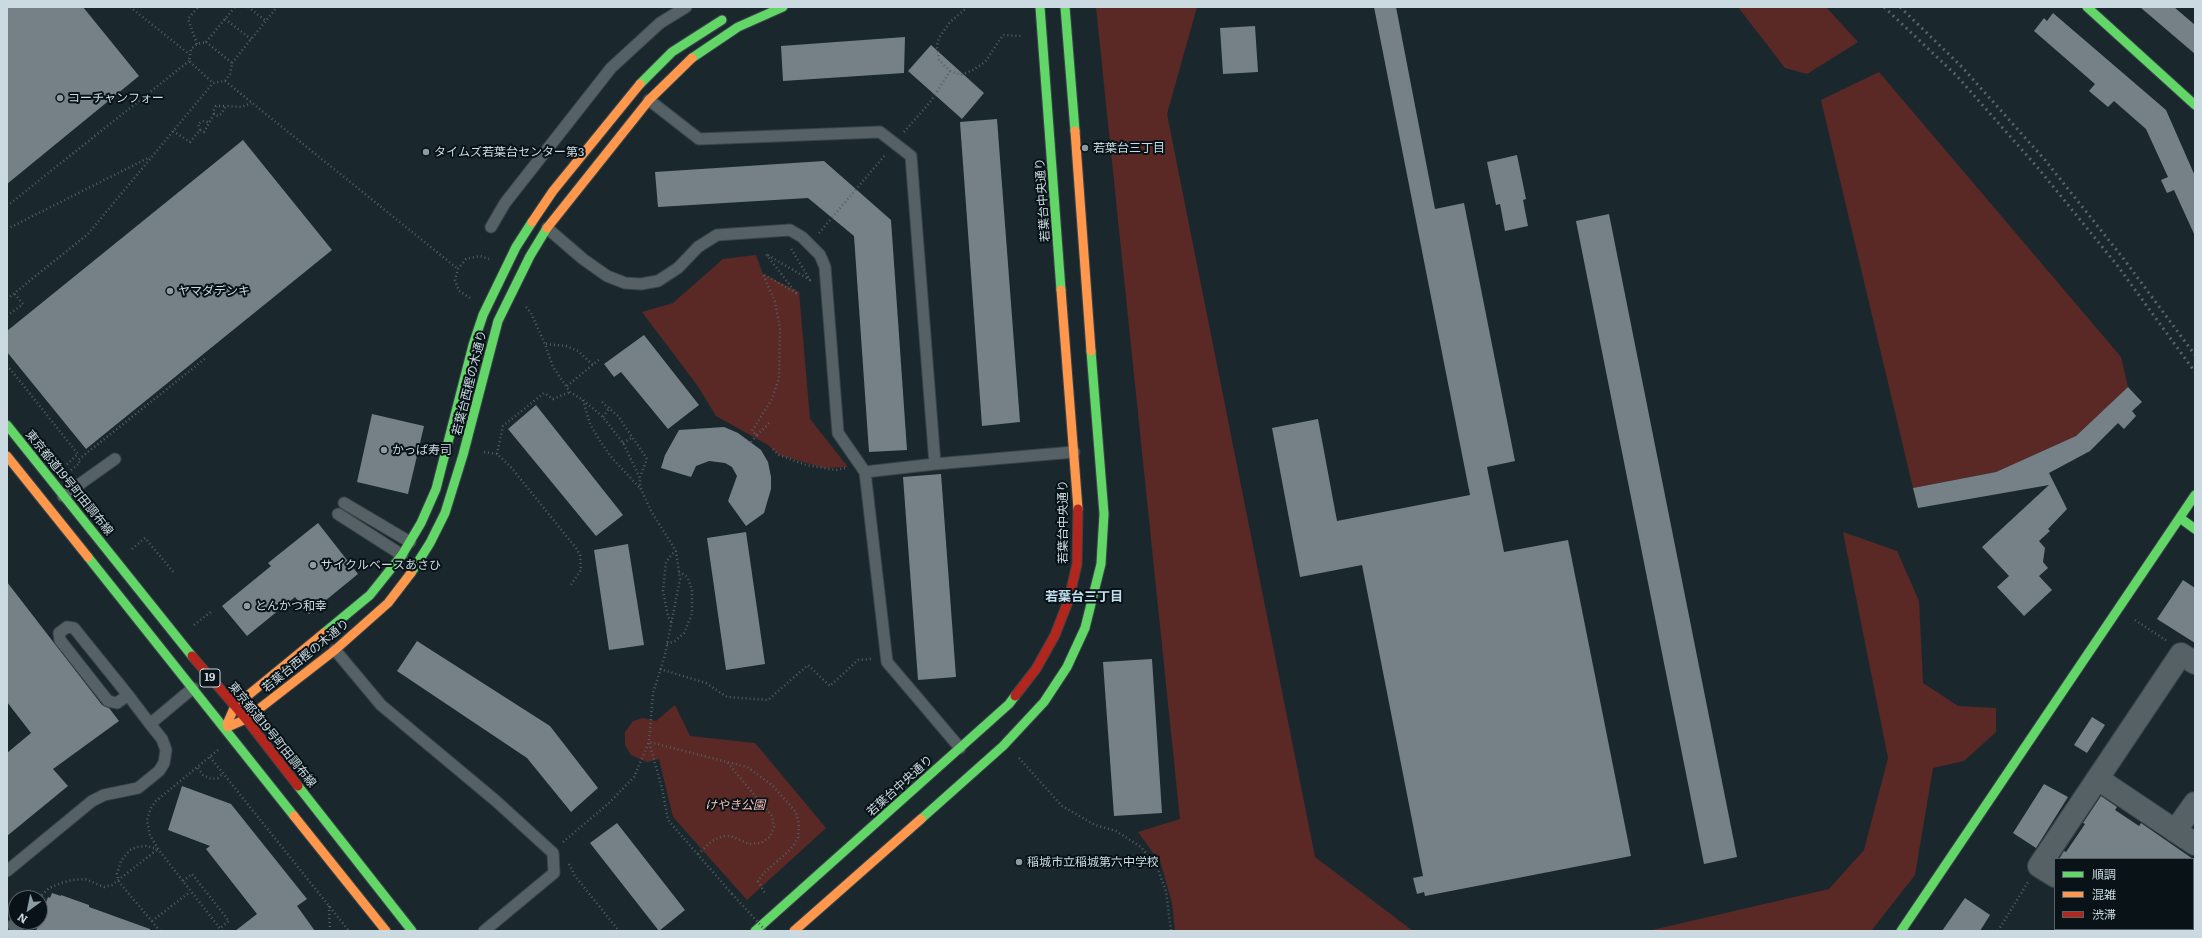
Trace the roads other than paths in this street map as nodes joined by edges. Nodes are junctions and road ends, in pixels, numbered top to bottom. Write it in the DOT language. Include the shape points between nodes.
graph roads {
  1 [pos="686,7"];
  2 [pos="783,7"];
  3 [pos="1040,7"];
  4 [pos="1065,7"];
  5 [pos="2087,7"];
  6 [pos="729,15"];
  7 [pos="649,100"];
  8 [pos="2195,106"];
  9 [pos="491,227"];
  10 [pos="547,228"];
  11 [pos="7,425"];
  12 [pos="1074,452"];
  13 [pos="7,456"];
  14 [pos="114,459"];
  15 [pos="935,464"];
  16 [pos="865,472"];
  17 [pos="2195,494"];
  18 [pos="63,496"];
  19 [pos="344,503"];
  20 [pos="338,514"];
  21 [pos="2180,518"];
  22 [pos="2195,529"];
  23 [pos="410,542"];
  24 [pos="402,555"];
  25 [pos="335,650"];
  26 [pos="2188,659"];
  27 [pos="193,688"];
  28 [pos="128,695"];
  29 [pos="235,706"];
  30 [pos="246,719"];
  31 [pos="150,724"];
  32 [pos="225,728"];
  33 [pos="960,748"];
  34 [pos="2098,780"];
  35 [pos="2195,802"];
  36 [pos="2175,831"];
  37 [pos="2195,844"];
  38 [pos="2054,858"];
  39 [pos="2054,859"];
  40 [pos="7,871"];
  41 [pos="2047,871"];
  42 [pos="386,931"];
  43 [pos="412,931"];
  44 [pos="484,931"];
  45 [pos="755,931"];
  46 [pos="794,931"];
  47 [pos="1901,931"];
  1 -- 9 [label="lane" via="660,23 611,68 505,203"];
  2 -- 7 [label="street, 若葉台西樫の木通り" via="738,27 712,43 689,60"];
  3 -- 12 [label="street, 若葉台中央通り"];
  4 -- 46 [label="street" via="1104,514 1101,564 1085,628 1067,666 1048,696 1003,746"];
  5 -- 8 [label="street"];
  6 -- 23 [label="street, 若葉台西樫の木通り" via="672,52 635,89 553,191 516,247 482,315 436,488"];
  7 -- 10 [label="street, 若葉台西樫の木通り"];
  7 -- 15 [label="lane" via="699,140 880,132 911,156"];
  10 -- 16 [label="lane" via="607,276 625,283 641,284 658,281 668,275 698,247 716,235 790,230 802,237 820,255 825,266 838,433"];
  10 -- 25 [label="street, 若葉台西樫の木通り" via="512,290 498,321 463,456 445,513 430,543 388,603"];
  11 -- 18 [label="street, 東京都道19号町田調布線 / 19"];
  12 -- 15 [label="lane"];
  12 -- 33 [label="street, 若葉台中央通り" via="1078,514 1077,564 1069,600 1056,635 1036,669 1009,704"];
  13 -- 27 [label="street, 19"];
  14 -- 18 [label="lane"];
  15 -- 16 [label="lane"];
  16 -- 33 [label="lane" via="887,662"];
  17 -- 21 [label="street"];
  18 -- 29 [label="street, 東京都道19号町田調布線 / 19"];
  19 -- 23 [label="lane"];
  20 -- 24 [label="lane"];
  21 -- 22 [label="street"];
  21 -- 47 [label="street"];
  23 -- 24 [label="street, 若葉台西樫の木通り"];
  24 -- 29 [label="street, 若葉台西樫の木通り" via="370,595"];
  25 -- 30 [label="street, 若葉台西樫の木通り"];
  25 -- 44 [label="lane" via="381,705 496,801 552,853 554,872"];
  26 -- 34 [label="street"];
  27 -- 31 [label="lane"];
  27 -- 32 [label="street, 19"];
  28 -- 28 [label="lane" via="74,628 67,627 59,633 60,640 108,701 117,703"];
  28 -- 31 [label="lane"];
  29 -- 30 [label="street, 東京都道19号町田調布線 / 19"];
  29 -- 32 [label="street, 若葉台西樫の木通り"];
  30 -- 32 [label="street, 若葉台西樫の木通り"];
  30 -- 43 [label="street, 東京都道19号町田調布線 / 19"];
  31 -- 40 [label="lane" via="162,739 166,750 164,763 159,771 138,788 104,795 92,801"];
  32 -- 42 [label="street, 19"];
  33 -- 45 [label="street, 若葉台中央通り"];
  34 -- 36 [label="street"];
  34 -- 38 [label="street"];
  35 -- 36 [label="street"];
  36 -- 37 [label="street"];
  39 -- 41 [label="street"];
}
